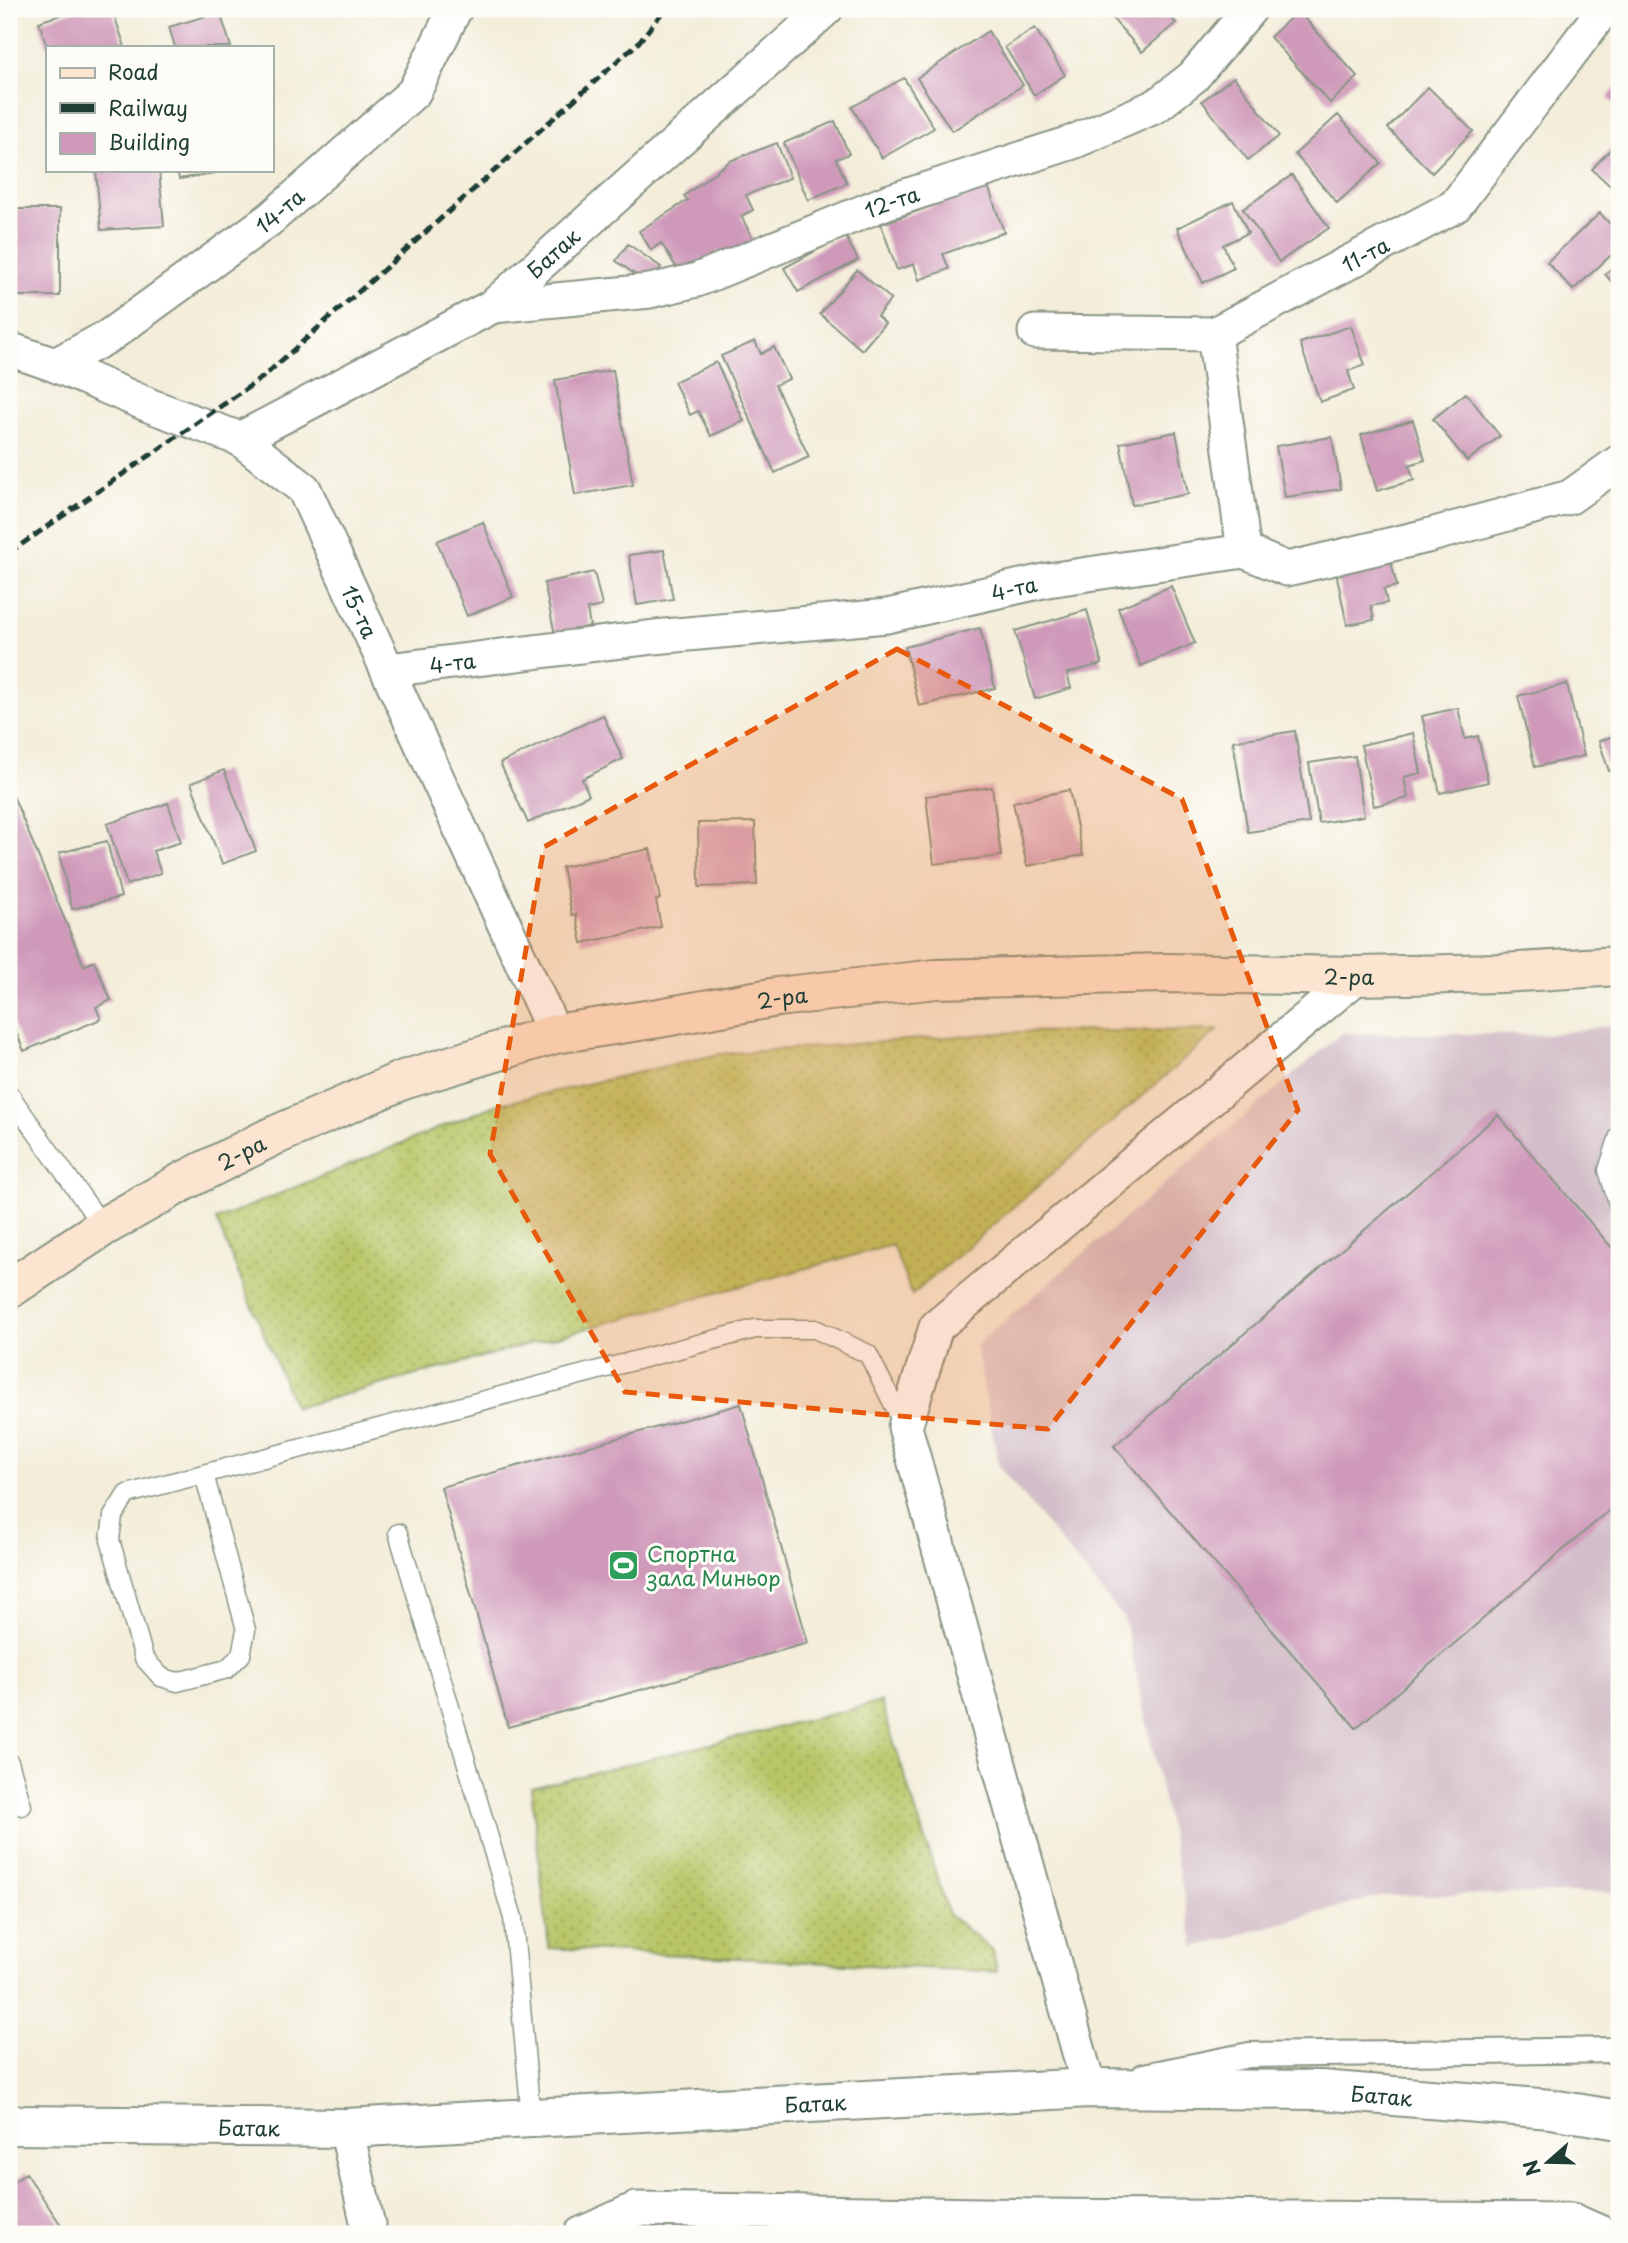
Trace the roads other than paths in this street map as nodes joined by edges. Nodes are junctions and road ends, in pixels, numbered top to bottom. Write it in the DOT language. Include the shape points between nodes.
graph roads {
  1 [pos="455,9"];
  2 [pos="826,9"];
  3 [pos="1250,9"];
  4 [pos="1604,9"];
  5 [pos="494,306"];
  6 [pos="1035,331"];
  7 [pos="1214,334"];
  8 [pos="9,349"];
  9 [pos="55,365"];
  10 [pos="240,439"];
  11 [pos="1619,462"];
  12 [pos="1244,551"];
  13 [pos="388,670"];
  14 [pos="1619,966"];
  15 [pos="1358,976"];
  16 [pos="555,1034"];
  17 [pos="9,1094"];
  18 [pos="1619,1136"];
  19 [pos="1619,1206"];
  20 [pos="103,1227"];
  21 [pos="9,1289"];
  22 [pos="905,1427"];
  23 [pos="204,1474"];
  24 [pos="398,1533"];
  25 [pos="9,1762"];
  26 [pos="22,1806"];
  27 [pos="1619,2050"];
  28 [pos="1089,2088"];
  29 [pos="531,2118"];
  30 [pos="1619,2120"];
  31 [pos="9,2125"];
  32 [pos="346,2128"];
  33 [pos="1041,2225"];
  34 [pos="370,2234"];
  35 [pos="581,2234"];
  36 [pos="1604,2234"];
  1 -- 9 [label="street, 14-та" via="414,92 270,219 109,336"];
  2 -- 5 [label="street, Батак"];
  3 -- 5 [label="street, 12-та" via="1193,77 1156,106 1073,142 887,202 697,280 650,291"];
  4 -- 7 [label="street, 11-та" via="1455,206"];
  5 -- 10 [label="street, Батак"];
  6 -- 7 [label="street, 11-та"];
  7 -- 12 [label="street"];
  8 -- 9 [label="street, 15-та"];
  9 -- 10 [label="street, 15-та"];
  10 -- 13 [label="street, 15-та" via="304,489"];
  11 -- 12 [label="street" via="1570,497 1427,536 1287,569"];
  12 -- 13 [label="street, 4-та" via="1048,580 887,616 654,637"];
  13 -- 16 [label="street, 15-та"];
  14 -- 15 [label="main road, 2-ра"];
  15 -- 16 [label="main road, 2-ра" via="1164,973 936,979 777,997"];
  15 -- 22 [label="street" via="936,1327"];
  16 -- 20 [label="main road, 2-ра" via="402,1080 269,1138"];
  17 -- 20 [label="lane"];
  18 -- 19 [label="lane" via="1608,1170"];
  20 -- 21 [label="main road, 2-ра"];
  22 -- 23 [label="lane" via="868,1354 815,1329 755,1329"];
  22 -- 28 [label="street"];
  23 -- 23 [label="lane" via="127,1494 111,1528 110,1540 144,1658 161,1677 177,1682 227,1669 241,1655 246,1630"];
  24 -- 29 [label="lane" via="513,1918"];
  25 -- 26 [label="lane"];
  27 -- 28 [label="street" via="1249,2054"];
  28 -- 29 [label="street, Батак"];
  28 -- 30 [label="street, Батак" via="1321,2090 1551,2109"];
  29 -- 32 [label="street, Батак"];
  31 -- 32 [label="street, Батак"];
  32 -- 34 [label="street"];
  33 -- 35 [label="street" via="636,2209"];
  33 -- 36 [label="street" via="1572,2220"];
}
